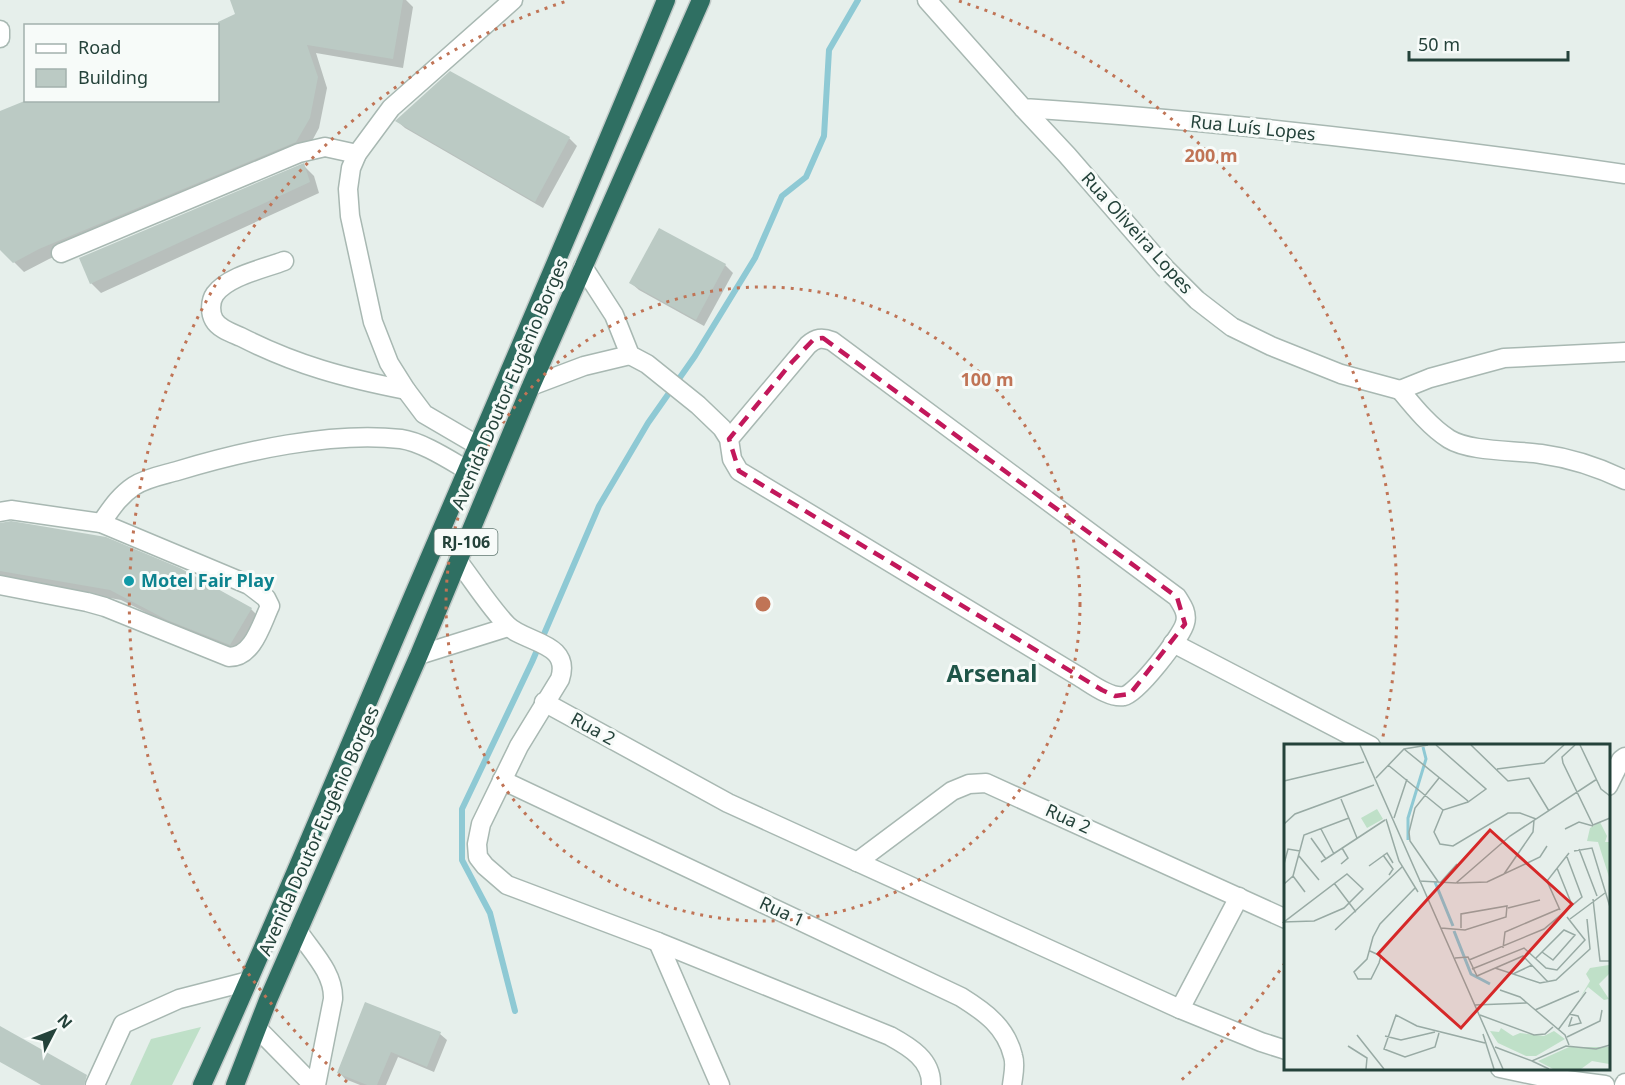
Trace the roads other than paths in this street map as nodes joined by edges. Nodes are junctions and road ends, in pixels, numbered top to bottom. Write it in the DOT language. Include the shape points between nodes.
graph roads {
  1 [pos="513,0"];
  2 [pos="666,0"];
  3 [pos="701,0"];
  4 [pos="927,0"];
  5 [pos="0,30"];
  6 [pos="0,38"];
  7 [pos="1023,108"];
  8 [pos="357,154"];
  9 [pos="1625,174"];
  10 [pos="61,253"];
  11 [pos="284,261"];
  12 [pos="583,267"];
  13 [pos="1625,352"];
  14 [pos="630,355"];
  15 [pos="531,386"];
  16 [pos="406,390"];
  17 [pos="1400,390"];
  18 [pos="729,439"];
  19 [pos="477,445"];
  20 [pos="467,470"];
  21 [pos="1625,480"];
  22 [pos="0,512"];
  23 [pos="101,523"];
  24 [pos="458,561"];
  25 [pos="0,585"];
  26 [pos="508,627"];
  27 [pos="1173,643"];
  28 [pos="418,655"];
  29 [pos="544,702"];
  30 [pos="1367,744"];
  31 [pos="1625,757"];
  32 [pos="502,780"];
  33 [pos="1610,782"];
  34 [pos="857,862"];
  35 [pos="1239,897"];
  36 [pos="1284,917"];
  37 [pos="298,931"];
  38 [pos="658,942"];
  39 [pos="249,981"];
  40 [pos="1180,1009"];
  41 [pos="258,1029"];
  42 [pos="1284,1049"];
  43 [pos="1510,1070"];
  44 [pos="94,1085"];
  45 [pos="202,1085"];
  46 [pos="235,1085"];
  47 [pos="315,1085"];
  48 [pos="720,1085"];
  49 [pos="932,1085"];
  50 [pos="1012,1085"];
  51 [pos="1605,1085"];
  1 -- 8 [label="street" via="391,108"];
  2 -- 19 [label="highway, Avenida Doutor Eugênio Borges / RJ-106"];
  3 -- 12 [label="highway, Avenida Doutor Eugênio Borges / RJ-106"];
  4 -- 7 [label="street"];
  5 -- 6 [label="street"];
  7 -- 9 [label="street, Rua Luís Lopes" via="1368,140"];
  7 -- 17 [label="street, Rua Oliveira Lopes" via="1166,268 1197,300 1232,327 1341,374"];
  8 -- 10 [label="street" via="325,147 299,153"];
  8 -- 16 [label="street" via="348,189 350,216 373,322 389,363"];
  11 -- 16 [label="street" via="226,282 213,296 214,321 303,365"];
  12 -- 14 [label="street" via="614,315"];
  12 -- 15 [label="highway, Avenida Doutor Eugênio Borges / RJ-106"];
  13 -- 17 [label="street" via="1504,358"];
  14 -- 15 [label="street" via="584,366"];
  14 -- 18 [label="street" via="698,405"];
  15 -- 24 [label="highway, Avenida Doutor Eugênio Borges / RJ-106"];
  16 -- 19 [label="street" via="424,414"];
  17 -- 21 [label="street" via="1450,440 1467,446 1574,460"];
  18 -- 27 [label="street" via="732,459 739,471 1115,696 1131,694"];
  18 -- 27 [label="street" via="814,339 832,341 1177,597 1186,616"];
  19 -- 20 [label="highway, Avenida Doutor Eugênio Borges / RJ-106"];
  20 -- 23 [label="street" via="404,440 294,443 196,465 136,484 118,498"];
  20 -- 39 [label="highway, Avenida Doutor Eugênio Borges / RJ-106"];
  22 -- 23 [label="street" via="11,510"];
  23 -- 25 [label="street" via="260,591 270,606 246,653 236,657 221,655 105,607"];
  24 -- 26 [label="street"];
  24 -- 28 [label="highway, Avenida Doutor Eugênio Borges / RJ-106"];
  26 -- 28 [label="street"];
  26 -- 29 [label="street" via="550,646 562,663 560,679"];
  27 -- 30 [label="street"];
  28 -- 37 [label="highway, Avenida Doutor Eugênio Borges / RJ-106"];
  29 -- 32 [label="street"];
  29 -- 34 [label="street, Rua 2" via="728,803"];
  31 -- 33 [label="street"];
  32 -- 38 [label="street" via="477,844 484,867 507,885"];
  32 -- 50 [label="street, Rua 1" via="961,997 994,1020 1003,1033 1014,1058"];
  34 -- 35 [label="street, Rua 2" via="952,791 986,783"];
  34 -- 40 [label="street"];
  35 -- 36 [label="street"];
  35 -- 40 [label="street"];
  37 -- 41 [label="highway, Avenida Doutor Eugênio Borges / RJ-106"];
  37 -- 47 [label="street" via="330,977 333,988"];
  38 -- 48 [label="street"];
  38 -- 49 [label="street" via="890,1036 929,1066"];
  39 -- 44 [label="street" via="179,999 123,1024"];
  39 -- 45 [label="highway, Avenida Doutor Eugênio Borges / RJ-106"];
  40 -- 42 [label="street"];
  41 -- 46 [label="highway, Avenida Doutor Eugênio Borges / RJ-106"];
  41 -- 47 [label="street"];
  43 -- 51 [label="street"];
}
